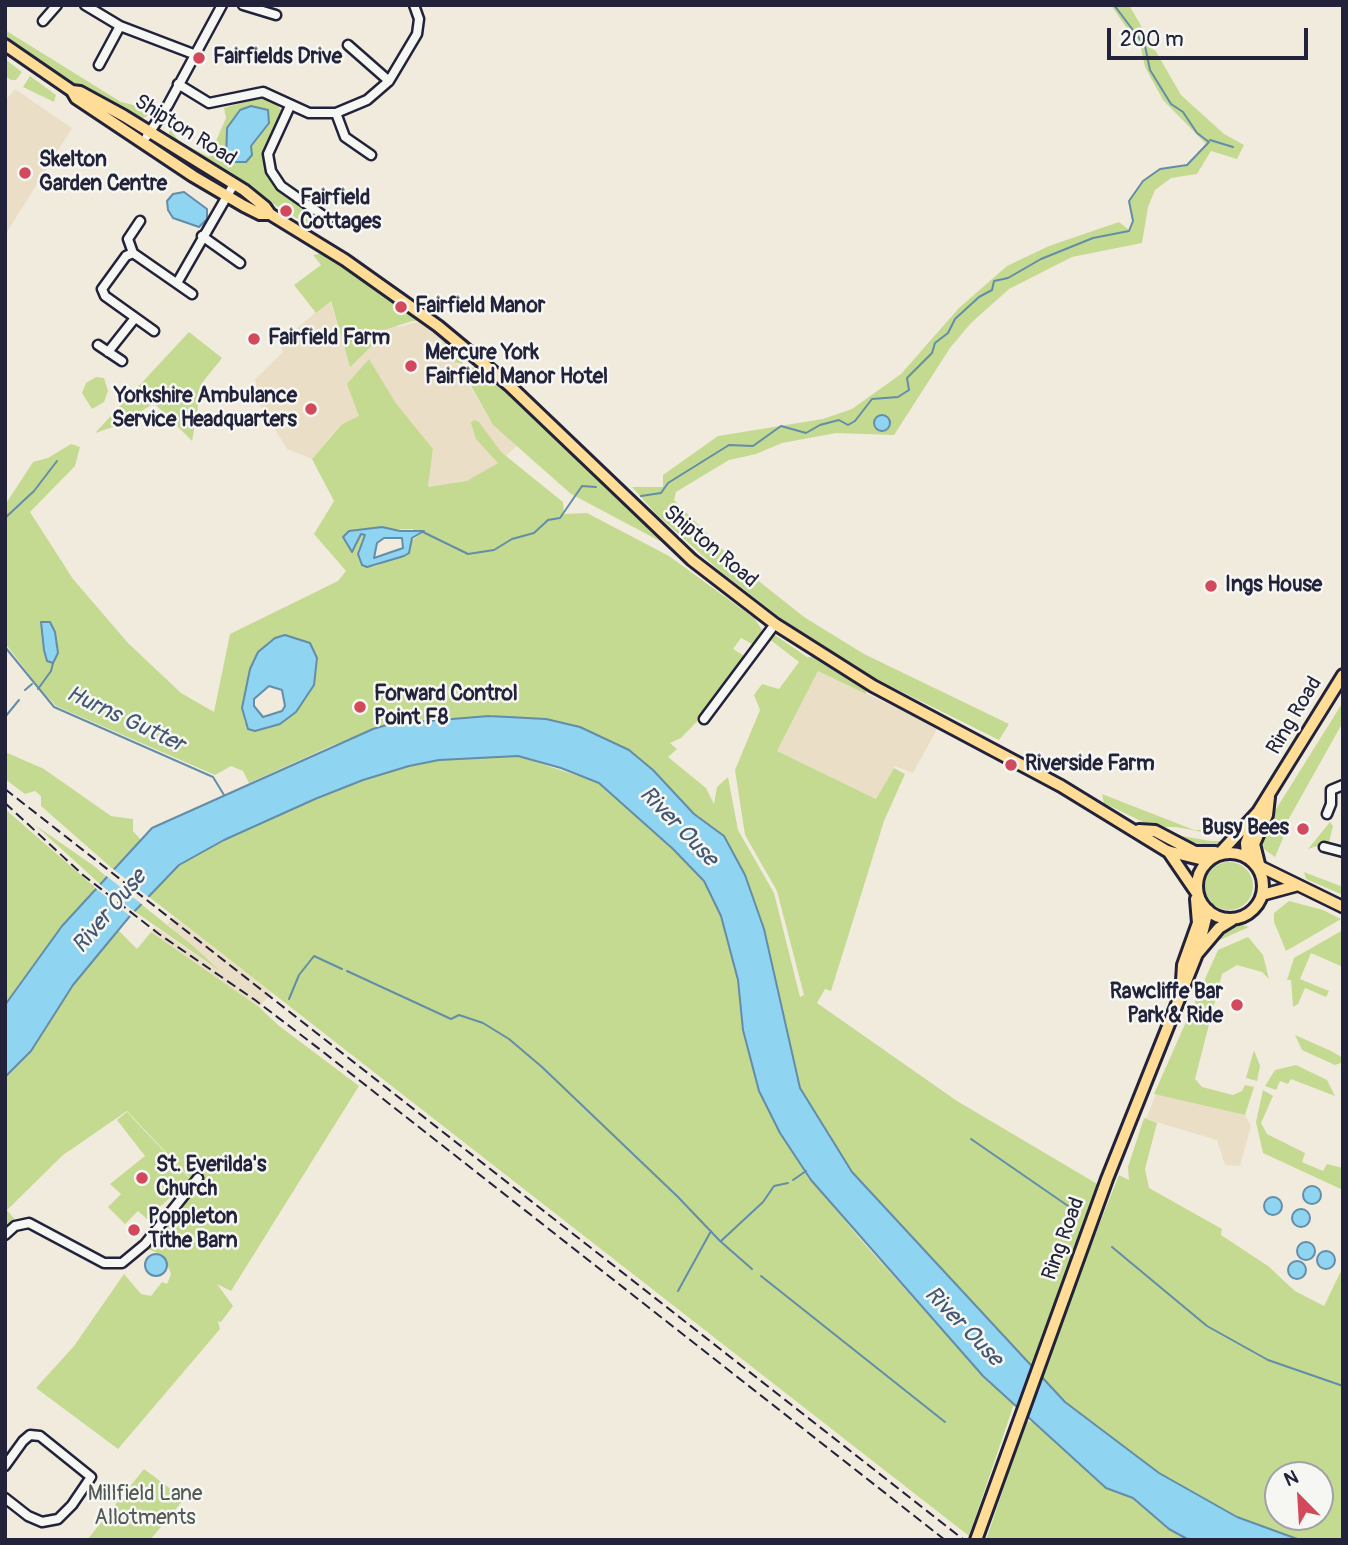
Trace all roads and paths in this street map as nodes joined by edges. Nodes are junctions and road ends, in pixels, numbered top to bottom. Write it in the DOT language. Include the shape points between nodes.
graph roads {
  1 [pos="57,5"];
  2 [pos="85,5"];
  3 [pos="222,5"];
  4 [pos="243,5"];
  5 [pos="414,5"];
  6 [pos="276,15"];
  7 [pos="43,21"];
  8 [pos="120,26"];
  9 [pos="5,45"];
  10 [pos="348,45"];
  11 [pos="196,55"];
  12 [pos="99,65"];
  13 [pos="389,81"];
  14 [pos="178,84"];
  15 [pos="72,91"];
  16 [pos="290,106"];
  17 [pos="336,113"];
  18 [pos="150,131"];
  19 [pos="142,142"];
  20 [pos="371,155"];
  21 [pos="234,184"];
  22 [pos="226,196"];
  23 [pos="270,214"];
  24 [pos="328,219"];
  25 [pos="140,221"];
  26 [pos="202,236"];
  27 [pos="133,254"];
  28 [pos="240,263"];
  29 [pos="177,283"];
  30 [pos="192,294"];
  31 [pos="135,318"];
  32 [pos="154,331"];
  33 [pos="99,345"];
  34 [pos="108,352"];
  35 [pos="122,361"];
  36 [pos="775,624"];
  37 [pos="1343,675"];
  38 [pos="704,719"];
  39 [pos="1343,785"];
  40 [pos="1270,794"];
  41 [pos="1258,812"];
  42 [pos="1327,814"];
  43 [pos="1136,830"];
  44 [pos="1330,845"];
  45 [pos="1167,850"];
  46 [pos="1343,852"];
  47 [pos="1218,854"];
  48 [pos="1254,863"];
  49 [pos="1191,883"];
  50 [pos="1296,886"];
  51 [pos="1198,895"];
  52 [pos="1262,895"];
  53 [pos="1343,907"];
  54 [pos="1208,911"];
  55 [pos="1235,919"];
  56 [pos="1197,954"];
  57 [pos="1182,987"];
  58 [pos="198,1178"];
  59 [pos="5,1235"];
  60 [pos="5,1466"];
  61 [pos="91,1477"];
  62 [pos="101,1482"];
  63 [pos="5,1498"];
  64 [pos="976,1540"];
  1 -- 7 [label="street"];
  2 -- 8 [label="street"];
  3 -- 11 [label="street"];
  4 -- 6 [label="street"];
  5 -- 13 [label="street" via="419,19 417,34"];
  8 -- 11 [label="street"];
  8 -- 12 [label="street"];
  9 -- 15 [label="highway"];
  10 -- 13 [label="street"];
  11 -- 14 [label="street"];
  13 -- 17 [label="street" via="367,100"];
  14 -- 16 [label="street" via="209,103 263,92"];
  14 -- 18 [label="street"];
  15 -- 18 [label="highway, Shipton Road"];
  15 -- 19 [label="highway, Shipton Road"];
  16 -- 17 [label="street" via="309,113"];
  16 -- 24 [label="street" via="268,154 271,171 281,186"];
  17 -- 20 [label="street" via="345,137"];
  18 -- 19 [label="street"];
  18 -- 21 [label="highway, Shipton Road"];
  19 -- 22 [label="highway, Shipton Road"];
  21 -- 22 [label="street"];
  21 -- 23 [label="highway, Shipton Road"];
  22 -- 23 [label="highway, Shipton Road" via="260,214"];
  22 -- 26 [label="street"];
  23 -- 36 [label="highway, Shipton Road" via="345,260 476,356 692,560"];
  25 -- 27 [label="street" via="128,239"];
  26 -- 28 [label="street"];
  26 -- 29 [label="street"];
  27 -- 29 [label="street"];
  27 -- 31 [label="street" via="126,256 102,289"];
  29 -- 30 [label="street"];
  31 -- 32 [label="street"];
  31 -- 34 [label="street"];
  33 -- 34 [label="street"];
  34 -- 35 [label="street"];
  36 -- 38 [label="street"];
  36 -- 43 [label="highway, Shipton Road" via="873,686"];
  37 -- 40 [label="highway, Ring Road"];
  39 -- 42 [label="street" via="1331,790"];
  40 -- 41 [label="highway, Ring Road"];
  40 -- 48 [label="highway" via="1267,815 1254,844"];
  41 -- 47 [label="highway, Ring Road"];
  41 -- 48 [label="highway, Ring Road" via="1246,843"];
  43 -- 45 [label="highway, Shipton Road"];
  43 -- 47 [label="highway" via="1155,831 1195,852"];
  44 -- 46 [label="street"];
  45 -- 47 [label="highway, Shipton Road"];
  45 -- 49 [label="highway, Shipton Road"];
  47 -- 48 [label="highway" via="1233,853"];
  47 -- 51 [label="highway" via="1199,873"];
  48 -- 50 [label="main road"];
  48 -- 52 [label="highway" via="1262,876"];
  49 -- 51 [label="highway, Shipton Road"];
  49 -- 57 [label="highway" via="1199,915 1183,965"];
  50 -- 52 [label="main road"];
  50 -- 53 [label="main road"];
  51 -- 54 [label="highway"];
  52 -- 55 [label="highway" via="1253,910"];
  54 -- 55 [label="highway"];
  54 -- 56 [label="highway, Ring Road"];
  55 -- 56 [label="highway, Ring Road" via="1219,928"];
  56 -- 57 [label="highway, Ring Road"];
  57 -- 64 [label="highway, Ring Road"];
  58 -- 59 [label="street" via="122,1263 104,1263 29,1223 15,1226"];
  60 -- 61 [label="street" via="30,1435 40,1436"];
  61 -- 62 [label="street"];
  61 -- 63 [label="street" via="58,1518 42,1522"];
}
